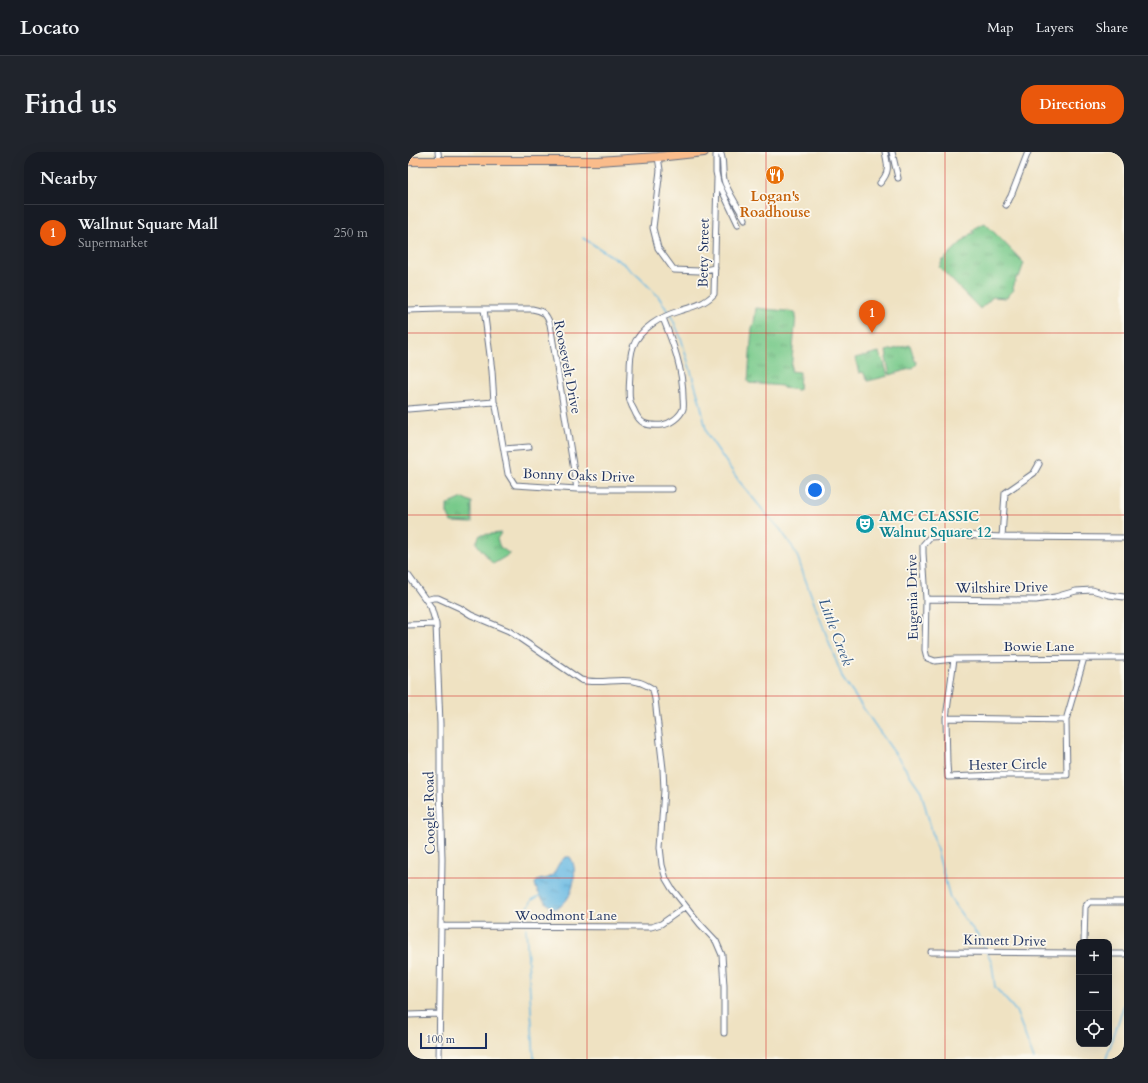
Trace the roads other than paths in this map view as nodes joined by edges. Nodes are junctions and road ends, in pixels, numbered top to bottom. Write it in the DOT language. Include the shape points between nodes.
graph roads {
  1 [pos="438,152"];
  2 [pos="704,152"];
  3 [pos="719,152"];
  4 [pos="885,152"];
  5 [pos="892,152"];
  6 [pos="1028,152"];
  7 [pos="658,158"];
  8 [pos="408,161"];
  9 [pos="439,161"];
  10 [pos="717,178"];
  11 [pos="898,178"];
  12 [pos="880,183"];
  13 [pos="1006,206"];
  14 [pos="745,219"];
  15 [pos="738,224"];
  16 [pos="715,268"];
  17 [pos="484,308"];
  18 [pos="408,310"];
  19 [pos="663,318"];
  20 [pos="494,402"];
  21 [pos="408,409"];
  22 [pos="529,447"];
  23 [pos="504,449"];
  24 [pos="1039,464"];
  25 [pos="577,489"];
  26 [pos="672,489"];
  27 [pos="1002,537"];
  28 [pos="1124,538"];
  29 [pos="408,575"];
  30 [pos="1124,597"];
  31 [pos="926,599"];
  32 [pos="426,600"];
  33 [pos="408,624"];
  34 [pos="436,624"];
  35 [pos="1084,658"];
  36 [pos="1124,658"];
  37 [pos="954,659"];
  38 [pos="946,718"];
  39 [pos="1066,720"];
  40 [pos="1124,902"];
  41 [pos="685,907"];
  42 [pos="441,926"];
  43 [pos="1084,939"];
  44 [pos="931,952"];
  45 [pos="1076,953"];
  46 [pos="1112,954"];
  47 [pos="1124,954"];
  48 [pos="440,1014"];
  49 [pos="408,1015"];
  50 [pos="724,1033"];
  51 [pos="439,1059"];
  1 -- 9 [label="street"];
  2 -- 7 [label="main road"];
  3 -- 10 [label="street, Betty Street" via="716,155"];
  3 -- 14 [label="street" via="722,156 725,182"];
  4 -- 12 [label="street" via="887,173"];
  5 -- 11 [label="street"];
  6 -- 13 [label="street"];
  7 -- 9 [label="main road" via="598,161"];
  7 -- 16 [label="street" via="660,170 653,228 658,248 674,270 699,271"];
  8 -- 9 [label="main road"];
  10 -- 15 [label="street"];
  10 -- 16 [label="street, Betty Street"];
  16 -- 19 [label="street, Betty Street" via="714,294 711,298"];
  17 -- 18 [label="street, Roosevelt Drive"];
  17 -- 20 [label="street, Bonny Oaks Drive"];
  17 -- 25 [label="street, Roosevelt Drive" via="539,310 548,318"];
  19 -- 19 [label="street, Betty Street" via="674,344 680,371 683,409 674,420 664,424 647,425 637,418 630,401 630,359 638,338"];
  20 -- 21 [label="street"];
  20 -- 23 [label="street, Bonny Oaks Drive"];
  22 -- 23 [label="street"];
  23 -- 25 [label="street, Bonny Oaks Drive" via="508,474 515,486"];
  24 -- 27 [label="street" via="1034,473 1005,493"];
  25 -- 26 [label="street, Bonny Oaks Drive"];
  27 -- 28 [label="street, Eugenia Drive"];
  27 -- 31 [label="street, Eugenia Drive" via="930,537 923,544"];
  29 -- 32 [label="street, Coogler Road"];
  30 -- 31 [label="street, Wiltshire Drive" via="1092,590 1036,600"];
  31 -- 37 [label="street, Eugenia Drive" via="927,658 935,661"];
  32 -- 34 [label="street, Coogler Road"];
  32 -- 41 [label="street" via="438,598 509,631 581,680 639,682 653,689 663,769 660,847 662,865 666,879"];
  33 -- 34 [label="street"];
  34 -- 42 [label="street, Coogler Road" via="440,724"];
  35 -- 36 [label="street, Bowie Lane"];
  35 -- 37 [label="street, Bowie Lane"];
  35 -- 39 [label="street, Hester Circle"];
  37 -- 38 [label="street, Hester Circle"];
  38 -- 39 [label="street"];
  38 -- 39 [label="street, Hester Circle" via="948,777 1067,775"];
  40 -- 43 [label="street" via="1089,902 1085,907"];
  41 -- 42 [label="street, Woodmont Lane" via="661,924 651,927"];
  41 -- 50 [label="street" via="716,941 722,955"];
  42 -- 48 [label="street, Coogler Road"];
  44 -- 45 [label="street, Kinnett Drive"];
  46 -- 47 [label="street"];
  48 -- 49 [label="street"];
  48 -- 51 [label="street, Coogler Road"];
}
